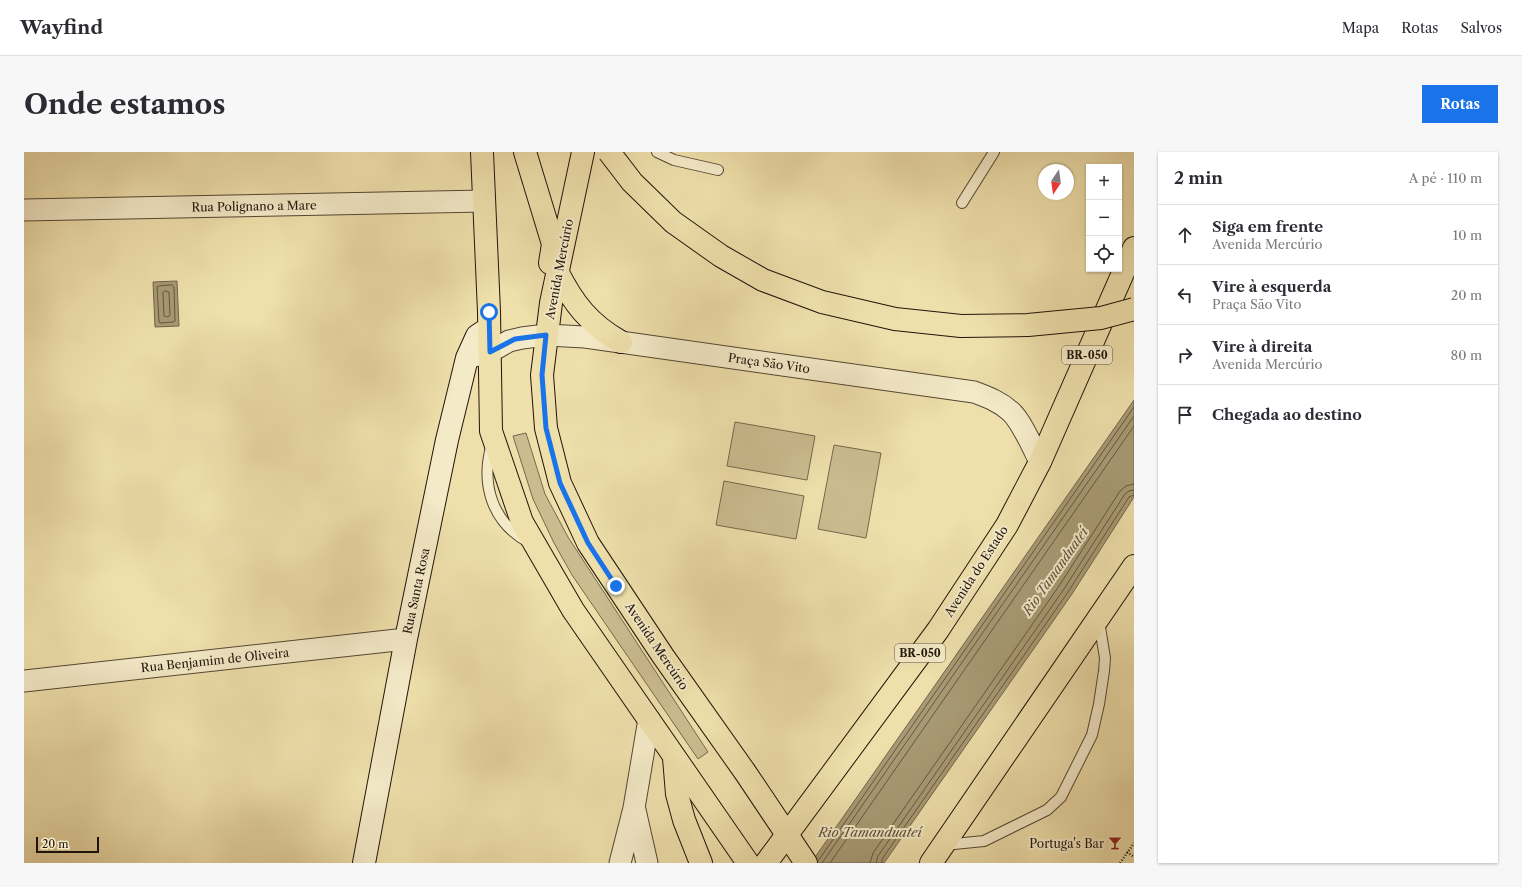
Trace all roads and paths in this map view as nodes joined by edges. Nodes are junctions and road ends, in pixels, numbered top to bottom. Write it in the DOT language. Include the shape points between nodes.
graph roads {
  1 [pos="482,152"];
  2 [pos="525,152"];
  3 [pos="583,152"];
  4 [pos="608,152"];
  5 [pos="657,152"];
  6 [pos="994,152"];
  7 [pos="718,170"];
  8 [pos="484,201"];
  9 [pos="962,203"];
  10 [pos="24,210"];
  11 [pos="1134,248"];
  12 [pos="557,271"];
  13 [pos="552,294"];
  14 [pos="1134,309"];
  15 [pos="490,328"];
  16 [pos="546,335"];
  17 [pos="621,342"];
  18 [pos="490,352"];
  19 [pos="467,358"];
  20 [pos="1040,462"];
  21 [pos="1134,566"];
  22 [pos="1099,618"];
  23 [pos="406,639"];
  24 [pos="24,681"];
  25 [pos="649,719"];
  26 [pos="674,758"];
  27 [pos="634,808"];
  28 [pos="1134,843"];
  29 [pos="1127,852"];
  30 [pos="799,853"];
  31 [pos="937,854"];
  32 [pos="1134,857"];
  33 [pos="364,863"];
  34 [pos="620,863"];
  35 [pos="647,863"];
  36 [pos="701,863"];
  37 [pos="748,863"];
  38 [pos="766,863"];
  39 [pos="1120,863"];
  1 -- 8 [label="main road"];
  2 -- 13 [label="main road" via="553,244 549,272"];
  3 -- 12 [label="main road, Avenida Mercúrio"];
  4 -- 14 [label="main road, bridge" via="632,182 673,222 721,256 763,280 822,302 895,319 961,326 1043,324 1101,318"];
  5 -- 7 [label="lane" via="674,160"];
  6 -- 9 [label="lane"];
  8 -- 10 [label="street, Rua Polignano a Mare"];
  8 -- 15 [label="main road"];
  11 -- 20 [label="main road, Avenida do Estado / BR-050"];
  12 -- 13 [label="main road, Avenida Mercúrio"];
  12 -- 17 [label="main road" via="586,316"];
  13 -- 16 [label="main road, Avenida Mercúrio"];
  15 -- 18 [label="main road"];
  15 -- 19 [label="main road, Rua Santa Rosa" via="477,336"];
  16 -- 17 [label="street, Praça São Vito"];
  16 -- 18 [label="street, Praça São Vito" via="515,339"];
  16 -- 30 [label="main road, Avenida Mercúrio" via="542,375 546,428 560,483 588,543"];
  17 -- 20 [label="street, Praça São Vito" via="974,392 994,400 1011,411"];
  18 -- 19 [label="street, Praça São Vito"];
  18 -- 25 [label="main road" via="491,431 522,522 573,610"];
  19 -- 23 [label="main road, Rua Santa Rosa" via="447,440"];
  20 -- 30 [label="main road, Avenida do Estado / BR-050" via="1007,525 938,630"];
  21 -- 22 [label="main road"];
  22 -- 31 [label="main road"];
  22 -- 31 [label="lane" via="1105,658 1099,704 1092,735 1061,797 1047,810 984,841"];
  23 -- 24 [label="street, Rua Benjamim de Oliveira"];
  23 -- 33 [label="main road, Rua Santa Rosa"];
  25 -- 26 [label="main road"];
  25 -- 27 [label="street"];
  26 -- 36 [label="main road" via="677,794"];
  26 -- 37 [label="main road"];
  27 -- 34 [label="street"];
  27 -- 35 [label="street"];
  28 -- 29 [label="path"];
  29 -- 32 [label="path"];
  29 -- 39 [label="path"];
  30 -- 38 [label="main road, Avenida do Estado / BR-050"];
}
